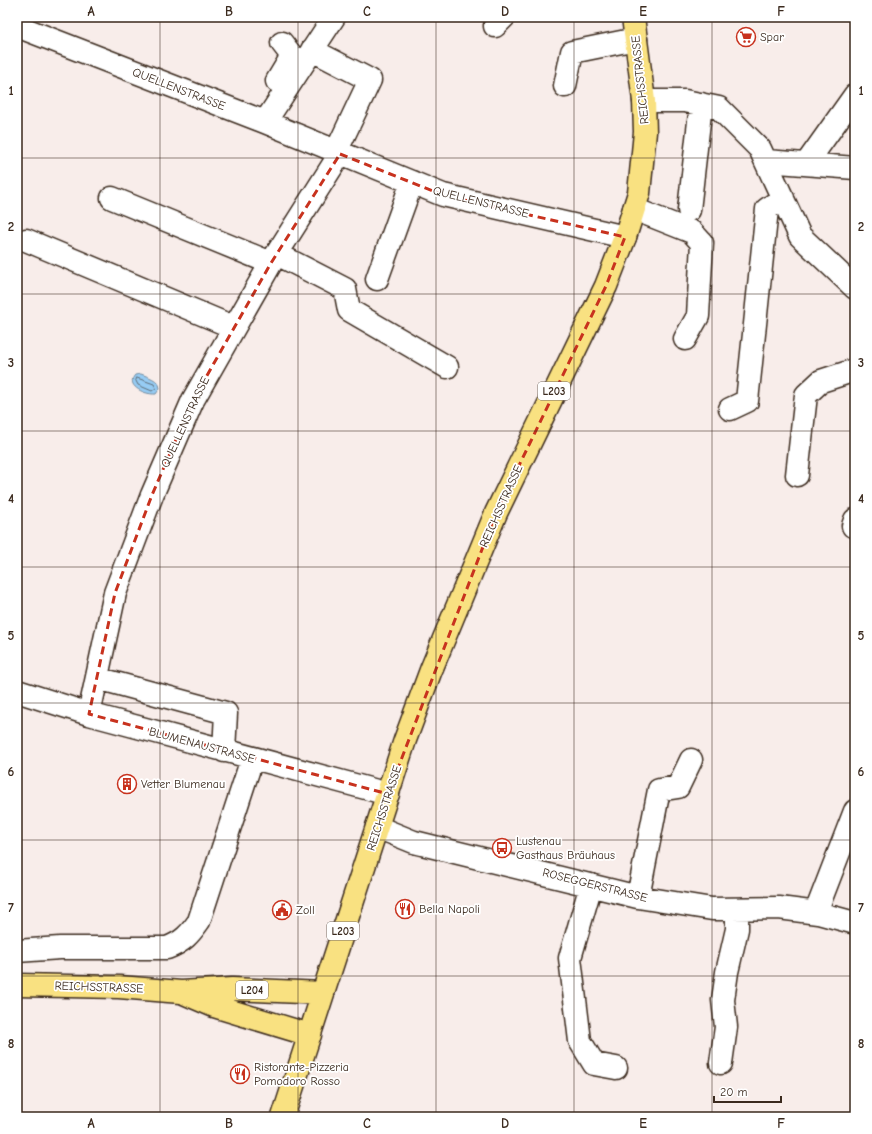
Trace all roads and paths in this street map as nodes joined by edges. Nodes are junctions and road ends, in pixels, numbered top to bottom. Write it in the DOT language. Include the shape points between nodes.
graph roads {
  1 [pos="334,17"];
  2 [pos="633,17"];
  3 [pos="17,26"];
  4 [pos="636,39"];
  5 [pos="282,43"];
  6 [pos="312,50"];
  7 [pos="565,86"];
  8 [pos="855,95"];
  9 [pos="644,101"];
  10 [pos="701,104"];
  11 [pos="260,120"];
  12 [pos="338,153"];
  13 [pos="766,161"];
  14 [pos="806,164"];
  15 [pos="855,168"];
  16 [pos="412,182"];
  17 [pos="112,198"];
  18 [pos="783,198"];
  19 [pos="634,209"];
  20 [pos="689,210"];
  21 [pos="625,237"];
  22 [pos="26,240"];
  23 [pos="274,258"];
  24 [pos="377,279"];
  25 [pos="855,288"];
  26 [pos="233,327"];
  27 [pos="685,339"];
  28 [pos="447,367"];
  29 [pos="855,370"];
  30 [pos="730,409"];
  31 [pos="797,475"];
  32 [pos="97,678"];
  33 [pos="17,691"];
  34 [pos="89,714"];
  35 [pos="224,751"];
  36 [pos="252,759"];
  37 [pos="691,760"];
  38 [pos="388,794"];
  39 [pos="855,812"];
  40 [pos="377,827"];
  41 [pos="591,886"];
  42 [pos="638,897"];
  43 [pos="737,909"];
  44 [pos="818,913"];
  45 [pos="855,924"];
  46 [pos="17,951"];
  47 [pos="17,985"];
  48 [pos="181,992"];
  49 [pos="323,993"];
  50 [pos="310,1035"];
  51 [pos="721,1063"];
  52 [pos="616,1068"];
  53 [pos="283,1117"];
  1 -- 6 [label="street"];
  2 -- 4 [label="main road, REICHSSTRASSE / L203"];
  3 -- 11 [label="street, QUELLENSTRASSE"];
  4 -- 7 [label="street" via="572,52"];
  4 -- 9 [label="main road, REICHSSTRASSE / L203"];
  5 -- 11 [label="street" via="292,56"];
  6 -- 11 [label="street"];
  6 -- 12 [label="street" via="370,80"];
  8 -- 14 [label="street"];
  9 -- 10 [label="street"];
  9 -- 19 [label="main road, REICHSSTRASSE / L203" via="644,140 639,193"];
  10 -- 13 [label="street" via="719,108 760,149"];
  10 -- 20 [label="street"];
  11 -- 12 [label="street, QUELLENSTRASSE"];
  12 -- 16 [label="street, QUELLENSTRASSE"];
  12 -- 23 [label="street, QUELLENSTRASSE"];
  13 -- 14 [label="street"];
  13 -- 18 [label="street"];
  14 -- 15 [label="street"];
  16 -- 21 [label="street, QUELLENSTRASSE" via="443,194"];
  16 -- 24 [label="street"];
  17 -- 23 [label="street"];
  18 -- 25 [label="street" via="800,236"];
  18 -- 30 [label="street" via="767,209 747,401"];
  19 -- 21 [label="main road, REICHSSTRASSE / L203"];
  19 -- 27 [label="street" via="692,232 702,243 698,316"];
  21 -- 38 [label="main road, REICHSSTRASSE / L203" via="606,286 496,513 431,670"];
  22 -- 26 [label="street"];
  23 -- 26 [label="street, QUELLENSTRASSE"];
  23 -- 28 [label="street" via="345,289 349,310"];
  26 -- 32 [label="street, QUELLENSTRASSE" via="193,400 152,495 115,592"];
  29 -- 31 [label="street" via="821,381 806,395"];
  32 -- 34 [label="street, QUELLENSTRASSE"];
  32 -- 35 [label="street" via="226,712"];
  33 -- 34 [label="street, BLUMENAUSTRASSE"];
  34 -- 35 [label="street, BLUMENAUSTRASSE"];
  35 -- 36 [label="street, BLUMENAUSTRASSE"];
  36 -- 38 [label="street, BLUMENAUSTRASSE"];
  36 -- 46 [label="street" via="199,920 181,943 168,948 60,948"];
  37 -- 42 [label="street" via="678,788 659,790"];
  38 -- 40 [label="main road, REICHSSTRASSE / L203"];
  39 -- 44 [label="street" via="819,904"];
  40 -- 41 [label="street, ROSEGGERSTRASSE" via="414,842 532,869"];
  40 -- 49 [label="main road, REICHSSTRASSE / L203"];
  41 -- 42 [label="street, ROSEGGERSTRASSE"];
  41 -- 52 [label="street" via="570,958 580,1041 594,1064"];
  42 -- 43 [label="street, ROSEGGERSTRASSE" via="712,909"];
  43 -- 44 [label="street, ROSEGGERSTRASSE" via="779,908"];
  43 -- 51 [label="street" via="737,929 723,1000 726,1027"];
  44 -- 45 [label="street, ROSEGGERSTRASSE"];
  47 -- 48 [label="main road, REICHSSTRASSE / L204" via="119,987"];
  48 -- 49 [label="main road, REICHSSTRASSE / L204" via="232,989"];
  48 -- 50 [label="main road, REICHSSTRASSE / L204" via="214,1006"];
  49 -- 50 [label="main road, REICHSSTRASSE / L203"];
  50 -- 53 [label="main road, REICHSSTRASSE / L203"];
}
